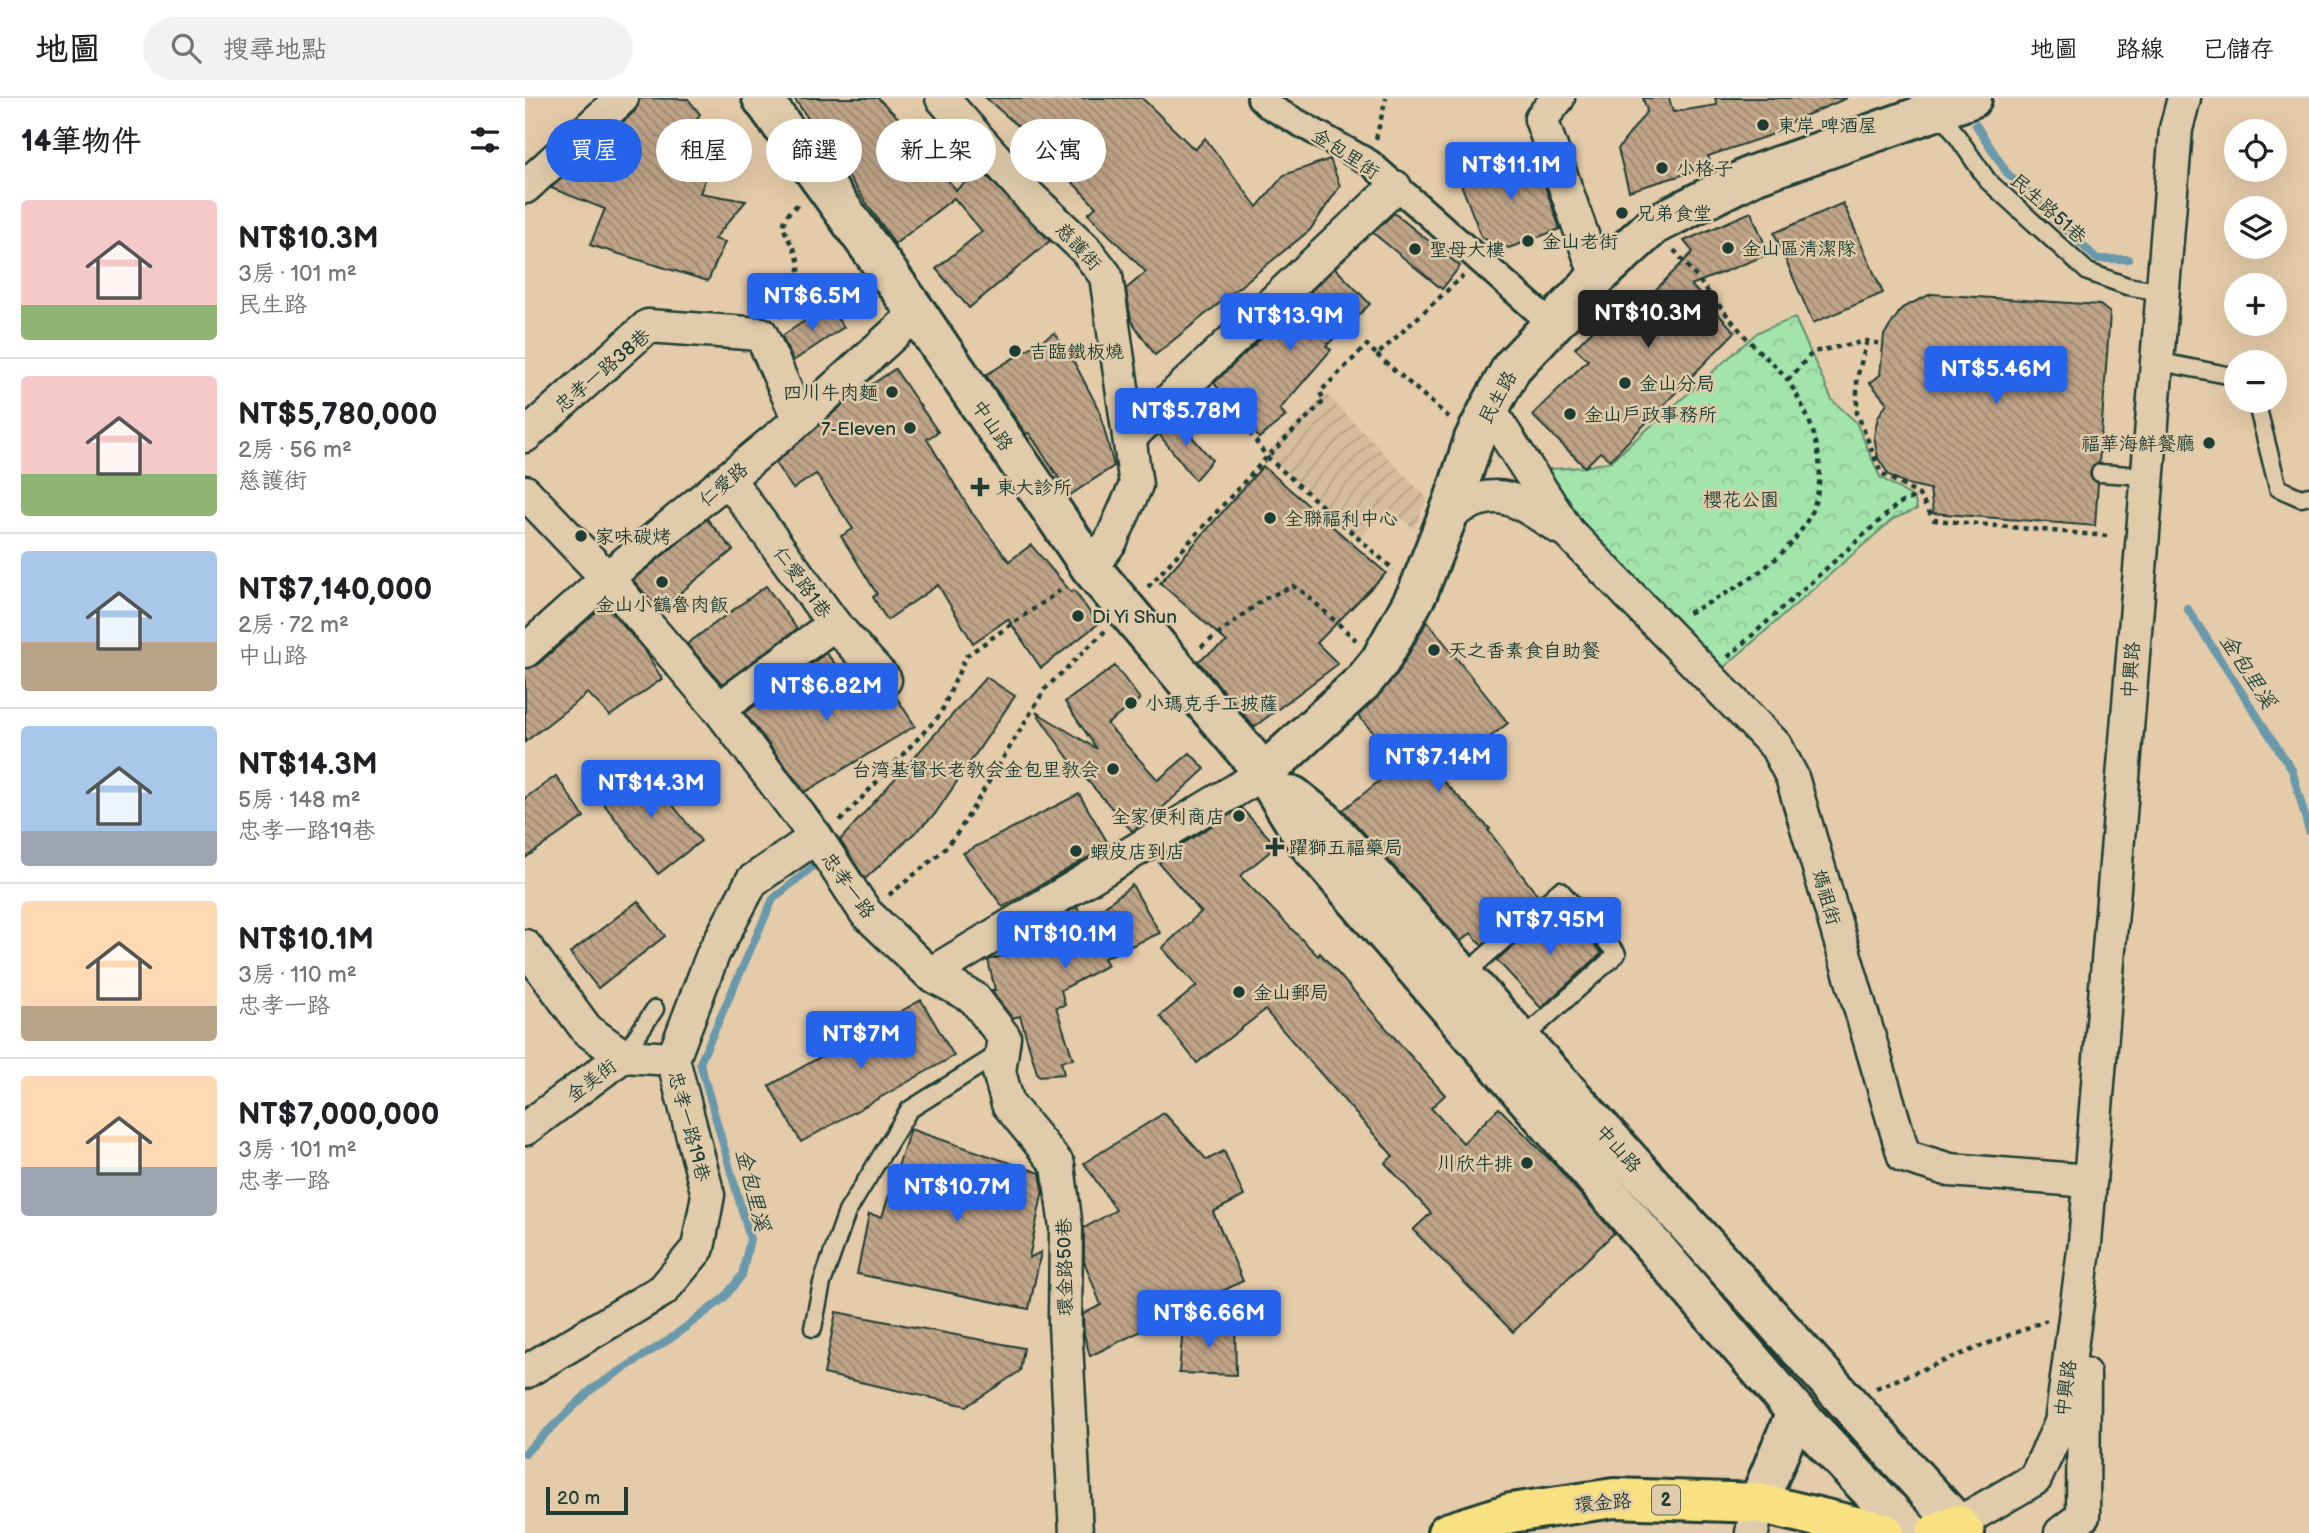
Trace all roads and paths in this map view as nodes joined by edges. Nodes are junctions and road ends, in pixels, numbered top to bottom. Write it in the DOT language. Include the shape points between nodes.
graph roads {
  1 [pos="622,98"];
  2 [pos="762,98"];
  3 [pos="942,98"];
  4 [pos="1260,98"];
  5 [pos="1386,98"];
  6 [pos="1558,98"];
  7 [pos="2184,98"];
  8 [pos="1955,104"];
  9 [pos="1370,163"];
  10 [pos="825,186"];
  11 [pos="525,187"];
  12 [pos="1395,187"];
  13 [pos="1654,225"];
  14 [pos="1481,260"];
  15 [pos="1597,277"];
  16 [pos="2162,292"];
  17 [pos="917,313"];
  18 [pos="1553,325"];
  19 [pos="761,334"];
  20 [pos="1867,341"];
  21 [pos="1881,344"];
  22 [pos="1377,355"];
  23 [pos="2156,362"];
  24 [pos="1201,369"];
  25 [pos="2224,375"];
  26 [pos="1788,380"];
  27 [pos="2259,413"];
  28 [pos="799,419"];
  29 [pos="1481,424"];
  30 [pos="525,436"];
  31 [pos="1131,436"];
  32 [pos="1267,457"];
  33 [pos="2099,473"];
  34 [pos="2145,476"];
  35 [pos="729,480"];
  36 [pos="525,492"];
  37 [pos="1919,495"];
  38 [pos="2309,496"];
  39 [pos="1449,514"];
  40 [pos="1567,533"];
  41 [pos="2107,536"];
  42 [pos="1091,568"];
  43 [pos="607,578"];
  44 [pos="1418,592"];
  45 [pos="1677,604"];
  46 [pos="1125,612"];
  47 [pos="1686,614"];
  48 [pos="1694,623"];
  49 [pos="834,624"];
  50 [pos="1718,650"];
  51 [pos="525,651"];
  52 [pos="1380,661"];
  53 [pos="1173,669"];
  54 [pos="885,680"];
  55 [pos="719,709"];
  56 [pos="1263,774"];
  57 [pos="815,837"];
  58 [pos="866,913"];
  59 [pos="525,946"];
  60 [pos="930,974"];
  61 [pos="1464,975"];
  62 [pos="655,1009"];
  63 [pos="1521,1040"];
  64 [pos="1002,1051"];
  65 [pos="622,1056"];
  66 [pos="673,1059"];
  67 [pos="525,1129"];
  68 [pos="2090,1181"];
  69 [pos="2085,1244"];
  70 [pos="2076,1309"];
  71 [pos="813,1328"];
  72 [pos="525,1372"];
  73 [pos="1845,1399"];
  74 [pos="1796,1412"];
  75 [pos="1755,1518"];
  76 [pos="2076,1527"];
  77 [pos="1953,1530"];
  78 [pos="1076,1533"];
  79 [pos="1447,1533"];
  80 [pos="1885,1533"];
  81 [pos="1910,1533"];
  1 -- 11 [label="street"];
  2 -- 10 [label="street, 中山路"];
  3 -- 31 [label="street, 慈護街" via="1106,276"];
  4 -- 9 [label="street, 金包里街"];
  5 -- 9 [label="path"];
  6 -- 15 [label="street" via="1541,119"];
  7 -- 16 [label="street, 中興路" via="2176,129"];
  8 -- 13 [label="street, 民生路" via="1753,175"];
  8 -- 16 [label="lane, 民生路51巷" via="1989,181 2088,272"];
  9 -- 12 [label="street, 金包里街"];
  10 -- 17 [label="street, 中山路"];
  10 -- 19 [label="path" via="787,213 783,226 799,267 788,310"];
  12 -- 14 [label="street, 金包里街"];
  12 -- 24 [label="street"];
  13 -- 15 [label="street, 民生路"];
  13 -- 26 [label="path" via="1752,344"];
  14 -- 18 [label="street, 金包里街"];
  14 -- 22 [label="path"];
  15 -- 18 [label="street, 民生路"];
  16 -- 23 [label="street, 中興路"];
  17 -- 28 [label="street, 仁愛路"];
  17 -- 42 [label="street, 中山路"];
  18 -- 29 [label="street, 民生路" via="1512,367"];
  19 -- 28 [label="street"];
  19 -- 30 [label="street, 忠孝一路38巷" via="648,326"];
  20 -- 21 [label="path"];
  20 -- 26 [label="path" via="1813,352"];
  20 -- 37 [label="path" via="1857,378 1857,413 1881,472"];
  22 -- 29 [label="path"];
  22 -- 32 [label="path" via="1367,345 1320,392 1324,401"];
  23 -- 25 [label="lane"];
  23 -- 34 [label="street, 中興路"];
  24 -- 31 [label="street"];
  24 -- 32 [label="path"];
  26 -- 47 [label="path" via="1816,448 1818,497 1809,520 1795,542 1765,570"];
  27 -- 38 [label="lane" via="2278,488 2301,498"];
  28 -- 35 [label="street, 仁愛路"];
  29 -- 39 [label="street, 民生路"];
  29 -- 40 [label="street, 媽祖街"];
  31 -- 42 [label="street, 慈護街" via="1136,485 1111,541"];
  32 -- 44 [label="path"];
  32 -- 46 [label="path"];
  33 -- 34 [label="lane"];
  34 -- 68 [label="street, 中興路"];
  35 -- 43 [label="street, 仁愛路"];
  35 -- 49 [label="street, 仁愛路1巷"];
  36 -- 43 [label="street, 忠孝一路"];
  37 -- 41 [label="path" via="1934,520"];
  37 -- 50 [label="path" via="1898,504 1726,659"];
  39 -- 40 [label="street, 媽祖街" via="1472,500 1509,496"];
  39 -- 44 [label="street, 民生路"];
  40 -- 68 [label="street, 媽祖街" via="1776,746 1792,777 1904,1156 1950,1170"];
  42 -- 46 [label="street, 中山路"];
  42 -- 57 [label="path" via="966,656 940,715 843,818"];
  43 -- 51 [label="street, 仁愛路"];
  43 -- 55 [label="street, 忠孝一路"];
  44 -- 52 [label="street, 民生路"];
  45 -- 47 [label="path"];
  46 -- 53 [label="street, 中山路"];
  46 -- 58 [label="path" via="1045,689 960,831"];
  47 -- 48 [label="path"];
  49 -- 54 [label="street, 仁愛路1巷"];
  49 -- 55 [label="street"];
  52 -- 53 [label="path" via="1293,586 1264,599"];
  52 -- 56 [label="street, 民生路"];
  53 -- 56 [label="street, 中山路"];
  55 -- 57 [label="street, 忠孝一路"];
  56 -- 60 [label="street"];
  56 -- 61 [label="street, 中山路" via="1324,821"];
  56 -- 74 [label="street, 中山路" via="1307,842"];
  57 -- 58 [label="street, 忠孝一路"];
  57 -- 66 [label="street, 忠孝一路19巷" via="752,881 713,954"];
  58 -- 60 [label="street, 忠孝一路"];
  59 -- 65 [label="street" via="587,1030"];
  60 -- 64 [label="street, 環金路50巷" via="974,998 1004,1037"];
  61 -- 63 [label="street, 中山路"];
  61 -- 63 [label="lane" via="1560,890 1617,954"];
  62 -- 65 [label="lane"];
  63 -- 73 [label="street, 中山路"];
  64 -- 71 [label="lane" via="909,1110 847,1212 822,1283"];
  64 -- 78 [label="street, 環金路50巷" via="999,1072 1008,1104 1058,1165 1066,1228 1065,1324"];
  65 -- 66 [label="street"];
  65 -- 67 [label="street, 金美街"];
  66 -- 72 [label="street, 忠孝一路19巷" via="708,1195 698,1248 663,1290"];
  68 -- 69 [label="street, 中興路"];
  69 -- 70 [label="street, 中興路"];
  69 -- 76 [label="street, 中興路"];
  70 -- 73 [label="path"];
  70 -- 77 [label="street, 中興路" via="2061,1423 2035,1479"];
  73 -- 77 [label="street, 中山路"];
  74 -- 75 [label="street"];
  74 -- 81 [label="street, 中山路"];
  75 -- 79 [label="main road, 環金路 / 2" via="1614,1498 1511,1513"];
  75 -- 80 [label="main road, 環金路 / 2"];
}
